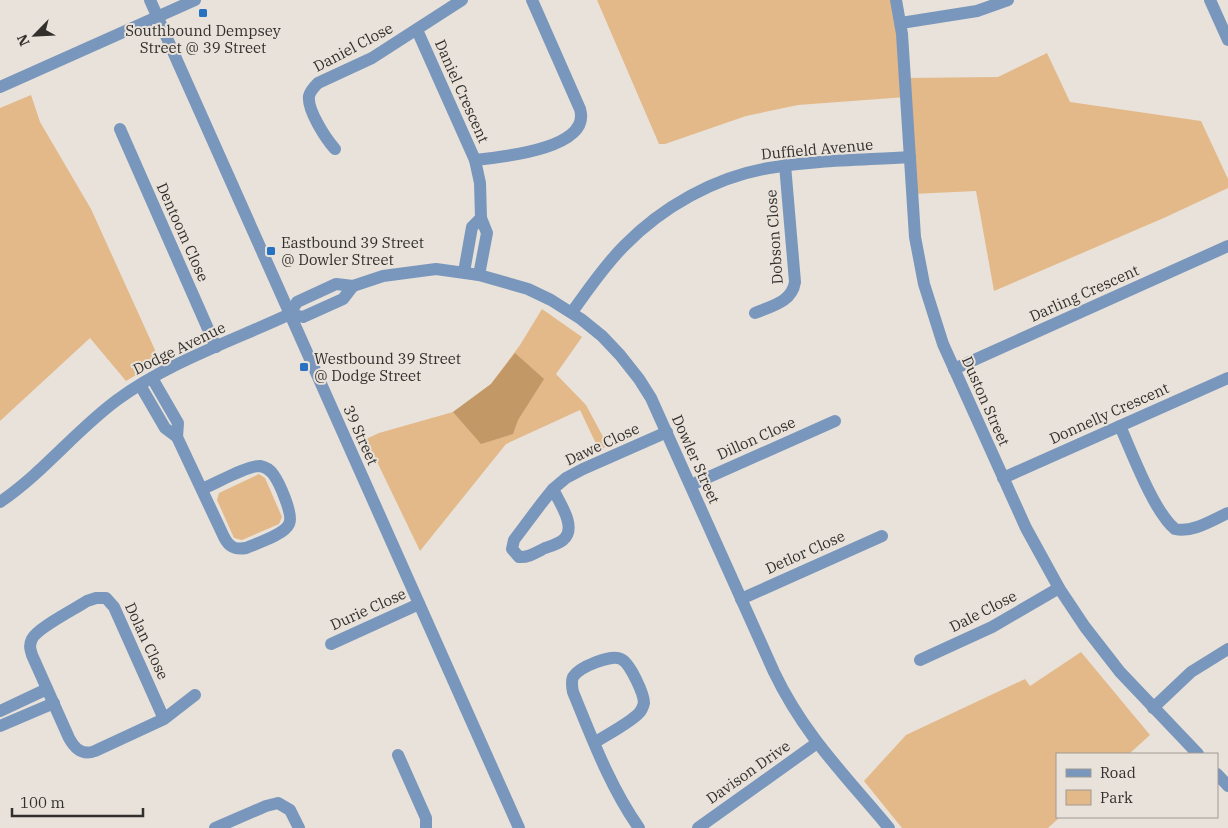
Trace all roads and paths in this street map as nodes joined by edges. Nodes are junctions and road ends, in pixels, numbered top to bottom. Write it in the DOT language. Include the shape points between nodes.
graph roads {
  1 [pos="150,0"];
  2 [pos="195,0"];
  3 [pos="462,0"];
  4 [pos="532,0"];
  5 [pos="896,0"];
  6 [pos="1008,0"];
  7 [pos="1210,0"];
  8 [pos="158,17"];
  9 [pos="901,23"];
  10 [pos="417,30"];
  11 [pos="1228,40"];
  12 [pos="0,88"];
  13 [pos="120,129"];
  14 [pos="335,149"];
  15 [pos="910,157"];
  16 [pos="475,160"];
  17 [pos="785,166"];
  18 [pos="481,218"];
  19 [pos="1228,246"];
  20 [pos="464,272"];
  21 [pos="480,275"];
  22 [pos="572,312"];
  23 [pos="756,313"];
  24 [pos="290,314"];
  25 [pos="216,347"];
  26 [pos="954,369"];
  27 [pos="152,378"];
  28 [pos="1228,378"];
  29 [pos="140,385"];
  30 [pos="835,421"];
  31 [pos="1120,426"];
  32 [pos="666,432"];
  33 [pos="177,437"];
  34 [pos="1003,478"];
  35 [pos="691,485"];
  36 [pos="202,489"];
  37 [pos="553,489"];
  38 [pos="0,502"];
  39 [pos="1228,513"];
  40 [pos="882,536"];
  41 [pos="1059,588"];
  42 [pos="741,598"];
  43 [pos="419,604"];
  44 [pos="331,644"];
  45 [pos="1228,649"];
  46 [pos="920,660"];
  47 [pos="48,690"];
  48 [pos="195,695"];
  49 [pos="54,703"];
  50 [pos="1153,708"];
  51 [pos="0,711"];
  52 [pos="164,719"];
  53 [pos="0,726"];
  54 [pos="594,743"];
  55 [pos="817,743"];
  56 [pos="1197,753"];
  57 [pos="398,755"];
  58 [pos="1218,775"];
  59 [pos="1228,786"];
  60 [pos="215,828"];
  61 [pos="299,828"];
  62 [pos="426,828"];
  63 [pos="519,828"];
  64 [pos="639,828"];
  65 [pos="698,828"];
  66 [pos="889,828"];
  1 -- 8 [label="street, 39 Street"];
  2 -- 8 [label="street"];
  3 -- 10 [label="street, Daniel Crescent"];
  4 -- 16 [label="street, Daniel Crescent" via="580,108 582,120 576,131 546,147"];
  5 -- 9 [label="street, Duston Street"];
  6 -- 9 [label="street" via="976,11"];
  7 -- 11 [label="street"];
  8 -- 12 [label="street"];
  8 -- 24 [label="street, 39 Street"];
  9 -- 15 [label="street, Duston Street"];
  10 -- 14 [label="street, Daniel Close" via="372,58 318,83 312,90 309,99 312,109 324,138"];
  10 -- 16 [label="street, Daniel Crescent"];
  13 -- 25 [label="street, Dentoom Close"];
  15 -- 17 [label="street, Duffield Avenue"];
  15 -- 26 [label="street, Duston Street" via="914,229 922,276 933,317"];
  16 -- 18 [label="street, Daniel Crescent" via="480,182"];
  17 -- 22 [label="street, Duffield Avenue" via="724,181 685,199 661,215 621,250"];
  17 -- 23 [label="street, Dobson Close" via="794,289 783,302"];
  18 -- 20 [label="street, Daniel Crescent" via="472,227"];
  18 -- 21 [label="street, Daniel Crescent" via="487,233"];
  19 -- 26 [label="street, Darling Crescent"];
  20 -- 21 [label="street, Dowler Street"];
  20 -- 24 [label="street, Dowler Street" via="436,269 375,278 353,286 343,299 303,317"];
  21 -- 22 [label="street, Dowler Street" via="528,289"];
  22 -- 32 [label="street, Dowler Street" via="626,361 646,390"];
  24 -- 25 [label="street, Dodge Avenue"];
  24 -- 43 [label="street, 39 Street"];
  25 -- 27 [label="street, Dodge Avenue"];
  26 -- 34 [label="street, Duston Street"];
  27 -- 29 [label="street, Dodge Avenue"];
  27 -- 33 [label="street" via="178,423"];
  28 -- 31 [label="street, Donnelly Crescent"];
  29 -- 33 [label="street" via="165,428"];
  29 -- 38 [label="street, Dodge Avenue" via="102,411 30,480"];
  30 -- 35 [label="street, Dillon Close"];
  31 -- 34 [label="street, Donnelly Crescent"];
  31 -- 39 [label="street" via="1144,480 1164,516 1176,529 1186,530"];
  32 -- 35 [label="street, Dowler Street"];
  32 -- 37 [label="street, Dawe Close" via="572,474"];
  33 -- 36 [label="street"];
  34 -- 41 [label="street, Duston Street"];
  35 -- 42 [label="street, Dowler Street"];
  36 -- 36 [label="street" via="224,537 235,549 272,537 289,524 289,510 274,474 265,467 253,467"];
  37 -- 37 [label="street, Dawe Close" via="514,540 512,549 519,557 558,543 568,533 568,521"];
  40 -- 42 [label="street, Detlor Close"];
  41 -- 46 [label="street, Dale Close" via="992,627"];
  41 -- 50 [label="street, Duston Street" via="1104,651"];
  42 -- 55 [label="street, Dowler Street" via="780,685"];
  43 -- 44 [label="street, Durie Close"];
  43 -- 63 [label="street, 39 Street"];
  45 -- 50 [label="street" via="1191,672"];
  47 -- 49 [label="street, Dolan Close"];
  47 -- 51 [label="street"];
  47 -- 52 [label="street, Dolan Close" via="30,649 32,639 39,631 87,601 106,598 114,607"];
  48 -- 52 [label="street, Dolan Close"];
  49 -- 52 [label="street, Dolan Close" via="72,744 86,753"];
  49 -- 53 [label="street"];
  50 -- 56 [label="street, Duston Street"];
  54 -- 54 [label="street" via="638,714 643,707 642,696 628,665 616,657 606,658 581,670 573,678 572,692"];
  54 -- 64 [label="street"];
  55 -- 65 [label="street, Davison Drive"];
  55 -- 66 [label="street, Dowler Street"];
  57 -- 62 [label="street" via="426,818"];
  58 -- 59 [label="street"];
  60 -- 61 [label="street" via="278,803 290,810"];
}
